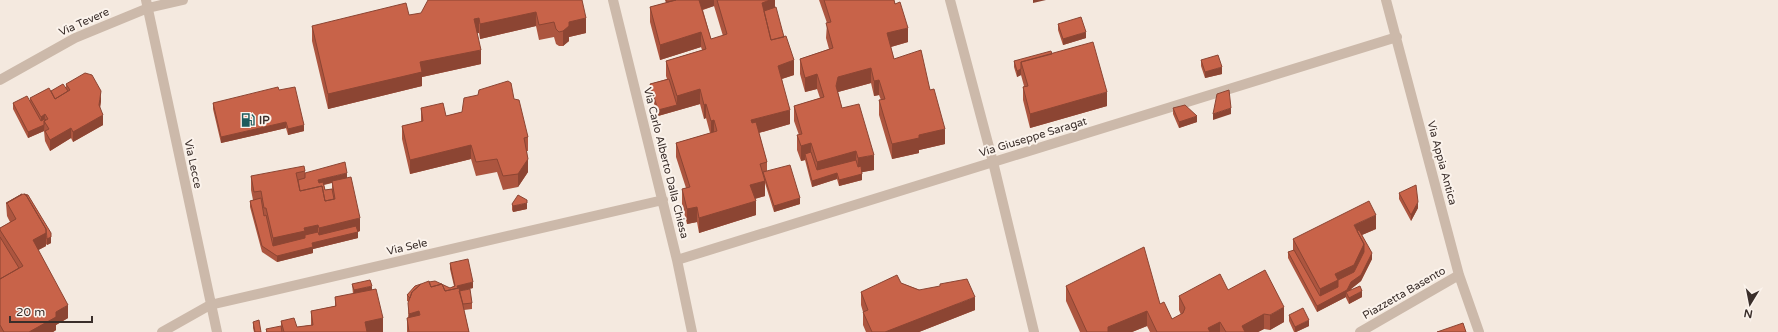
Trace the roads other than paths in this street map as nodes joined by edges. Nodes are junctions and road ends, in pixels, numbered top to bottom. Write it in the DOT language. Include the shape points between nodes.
graph roads {
  1 [pos="183,0"];
  2 [pos="614,0"];
  3 [pos="950,0"];
  4 [pos="1386,0"];
  5 [pos="147,4"];
  6 [pos="1396,37"];
  7 [pos="0,80"];
  8 [pos="993,162"];
  9 [pos="663,200"];
  10 [pos="677,260"];
  11 [pos="1459,275"];
  12 [pos="210,305"];
  13 [pos="162,332"];
  14 [pos="217,332"];
  15 [pos="692,332"];
  16 [pos="1034,332"];
  17 [pos="1361,332"];
  18 [pos="1479,332"];
  1 -- 5 [label="street, Via Tevere"];
  2 -- 9 [label="street, Via Carlo Alberto Dalla Chiesa"];
  3 -- 8 [label="street"];
  4 -- 6 [label="street, Via Appia Antica"];
  5 -- 7 [label="street, Via Tevere" via="75,38"];
  5 -- 12 [label="street, Via Lecce"];
  6 -- 8 [label="street, Via Giuseppe Saragat"];
  6 -- 11 [label="street, Via Appia Antica"];
  8 -- 10 [label="street, Via Giuseppe Saragat"];
  8 -- 16 [label="street"];
  9 -- 10 [label="street, Via Carlo Alberto Dalla Chiesa"];
  9 -- 12 [label="street, Via Sele"];
  10 -- 15 [label="street, Via Carlo Alberto Dalla Chiesa"];
  11 -- 17 [label="street, Piazzetta Basento"];
  11 -- 18 [label="street, Via Appia Antica"];
  12 -- 13 [label="street, Via Sele"];
  12 -- 14 [label="street, Via Lecce"];
}
